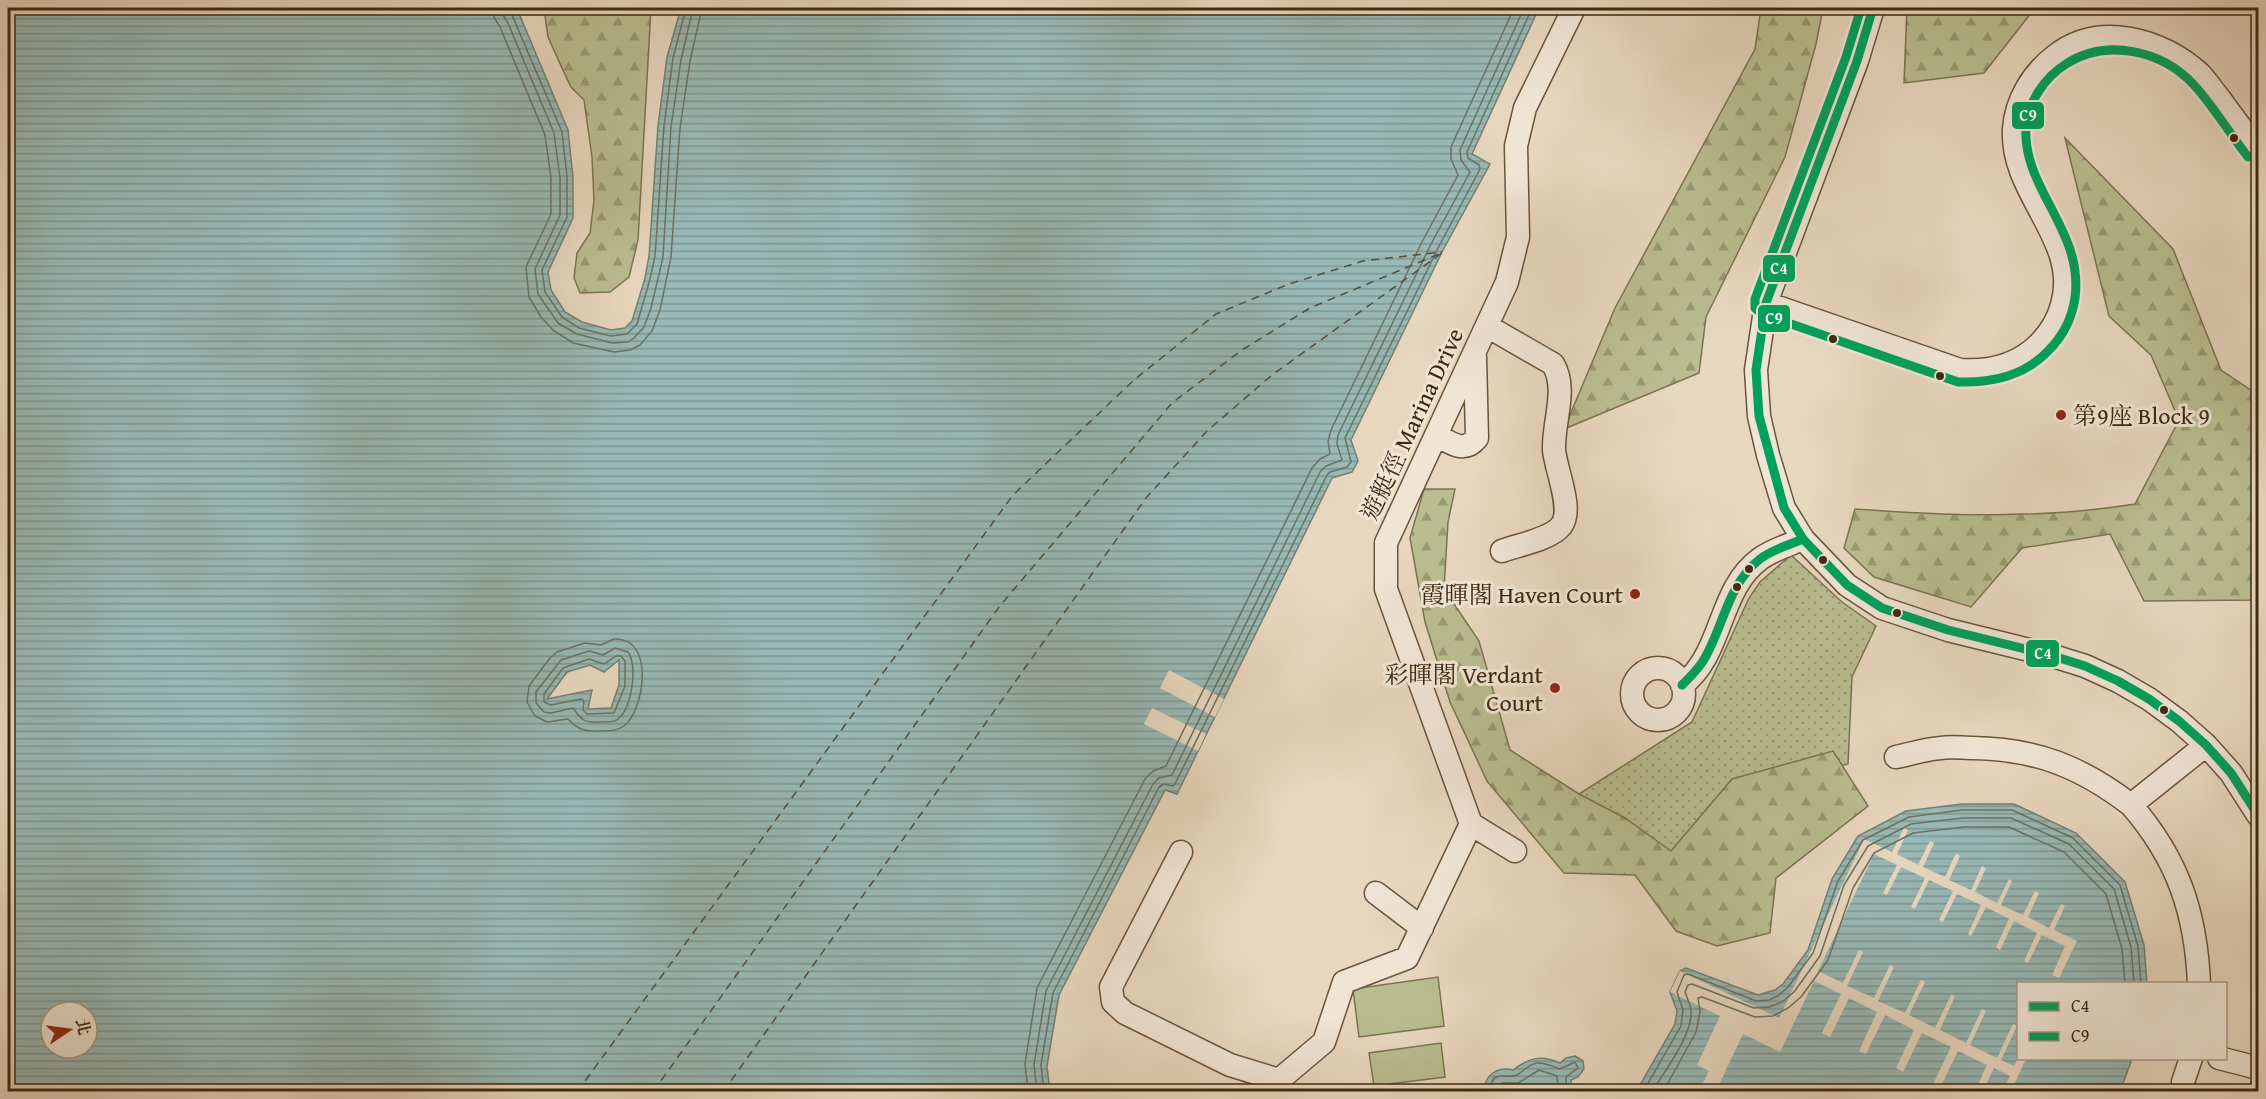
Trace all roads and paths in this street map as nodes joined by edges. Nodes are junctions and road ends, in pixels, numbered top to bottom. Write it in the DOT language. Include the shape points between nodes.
graph roads {
  1 [pos="1574,8"];
  2 [pos="1873,8"];
  3 [pos="2259,150"];
  4 [pos="1767,303"];
  5 [pos="1487,326"];
  6 [pos="1475,352"];
  7 [pos="1436,435"];
  8 [pos="1803,539"];
  9 [pos="1502,551"];
  10 [pos="1682,685"];
  11 [pos="2205,745"];
  12 [pos="1896,757"];
  13 [pos="2131,805"];
  14 [pos="2258,812"];
  15 [pos="1471,824"];
  16 [pos="1515,851"];
  17 [pos="1181,852"];
  18 [pos="1376,893"];
  19 [pos="1422,928"];
  20 [pos="2199,982"];
  21 [pos="2191,1060"];
  22 [pos="2224,1060"];
  23 [pos="2259,1068"];
  24 [pos="2182,1082"];
  1 -- 5 [label="street, 遊艇徑 Marina Drive" via="1525,108 1516,146 1518,237 1507,282"];
  2 -- 4 [label="street"];
  3 -- 4 [label="street" via="2202,76 2188,64 2152,44 2129,37 2083,41 2043,65 2028,84 2018,106 2014,129 2015,153 2022,175 2061,251 2064,266 2060,312 2033,350 2006,366 1960,370"];
  4 -- 8 [label="street" via="1756,370 1759,416 1784,508"];
  5 -- 6 [label="street, 遊艇徑 Marina Drive"];
  5 -- 9 [label="street" via="1553,364 1561,386 1554,450 1567,514 1555,533"];
  6 -- 7 [label="street, 遊艇徑 Marina Drive"];
  6 -- 7 [label="street" via="1477,438 1464,447"];
  7 -- 15 [label="street, 遊艇徑 Marina Drive" via="1386,543 1386,589"];
  8 -- 10 [label="street" via="1760,559 1736,586 1702,663"];
  8 -- 11 [label="street" via="1847,585 1882,608 1948,630 2085,666 2149,699"];
  11 -- 13 [label="street"];
  11 -- 14 [label="street" via="2231,773"];
  12 -- 13 [label="street" via="1942,747 2029,753 2101,782"];
  13 -- 20 [label="street" via="2172,863 2187,899 2197,947"];
  15 -- 16 [label="street"];
  15 -- 19 [label="street"];
  17 -- 19 [label="street" via="1111,987 1113,1002 1125,1013 1230,1065 1279,1080 1324,1041 1344,982 1407,958"];
  18 -- 19 [label="street"];
  21 -- 24 [label="street"];
  22 -- 23 [label="street"];
}
